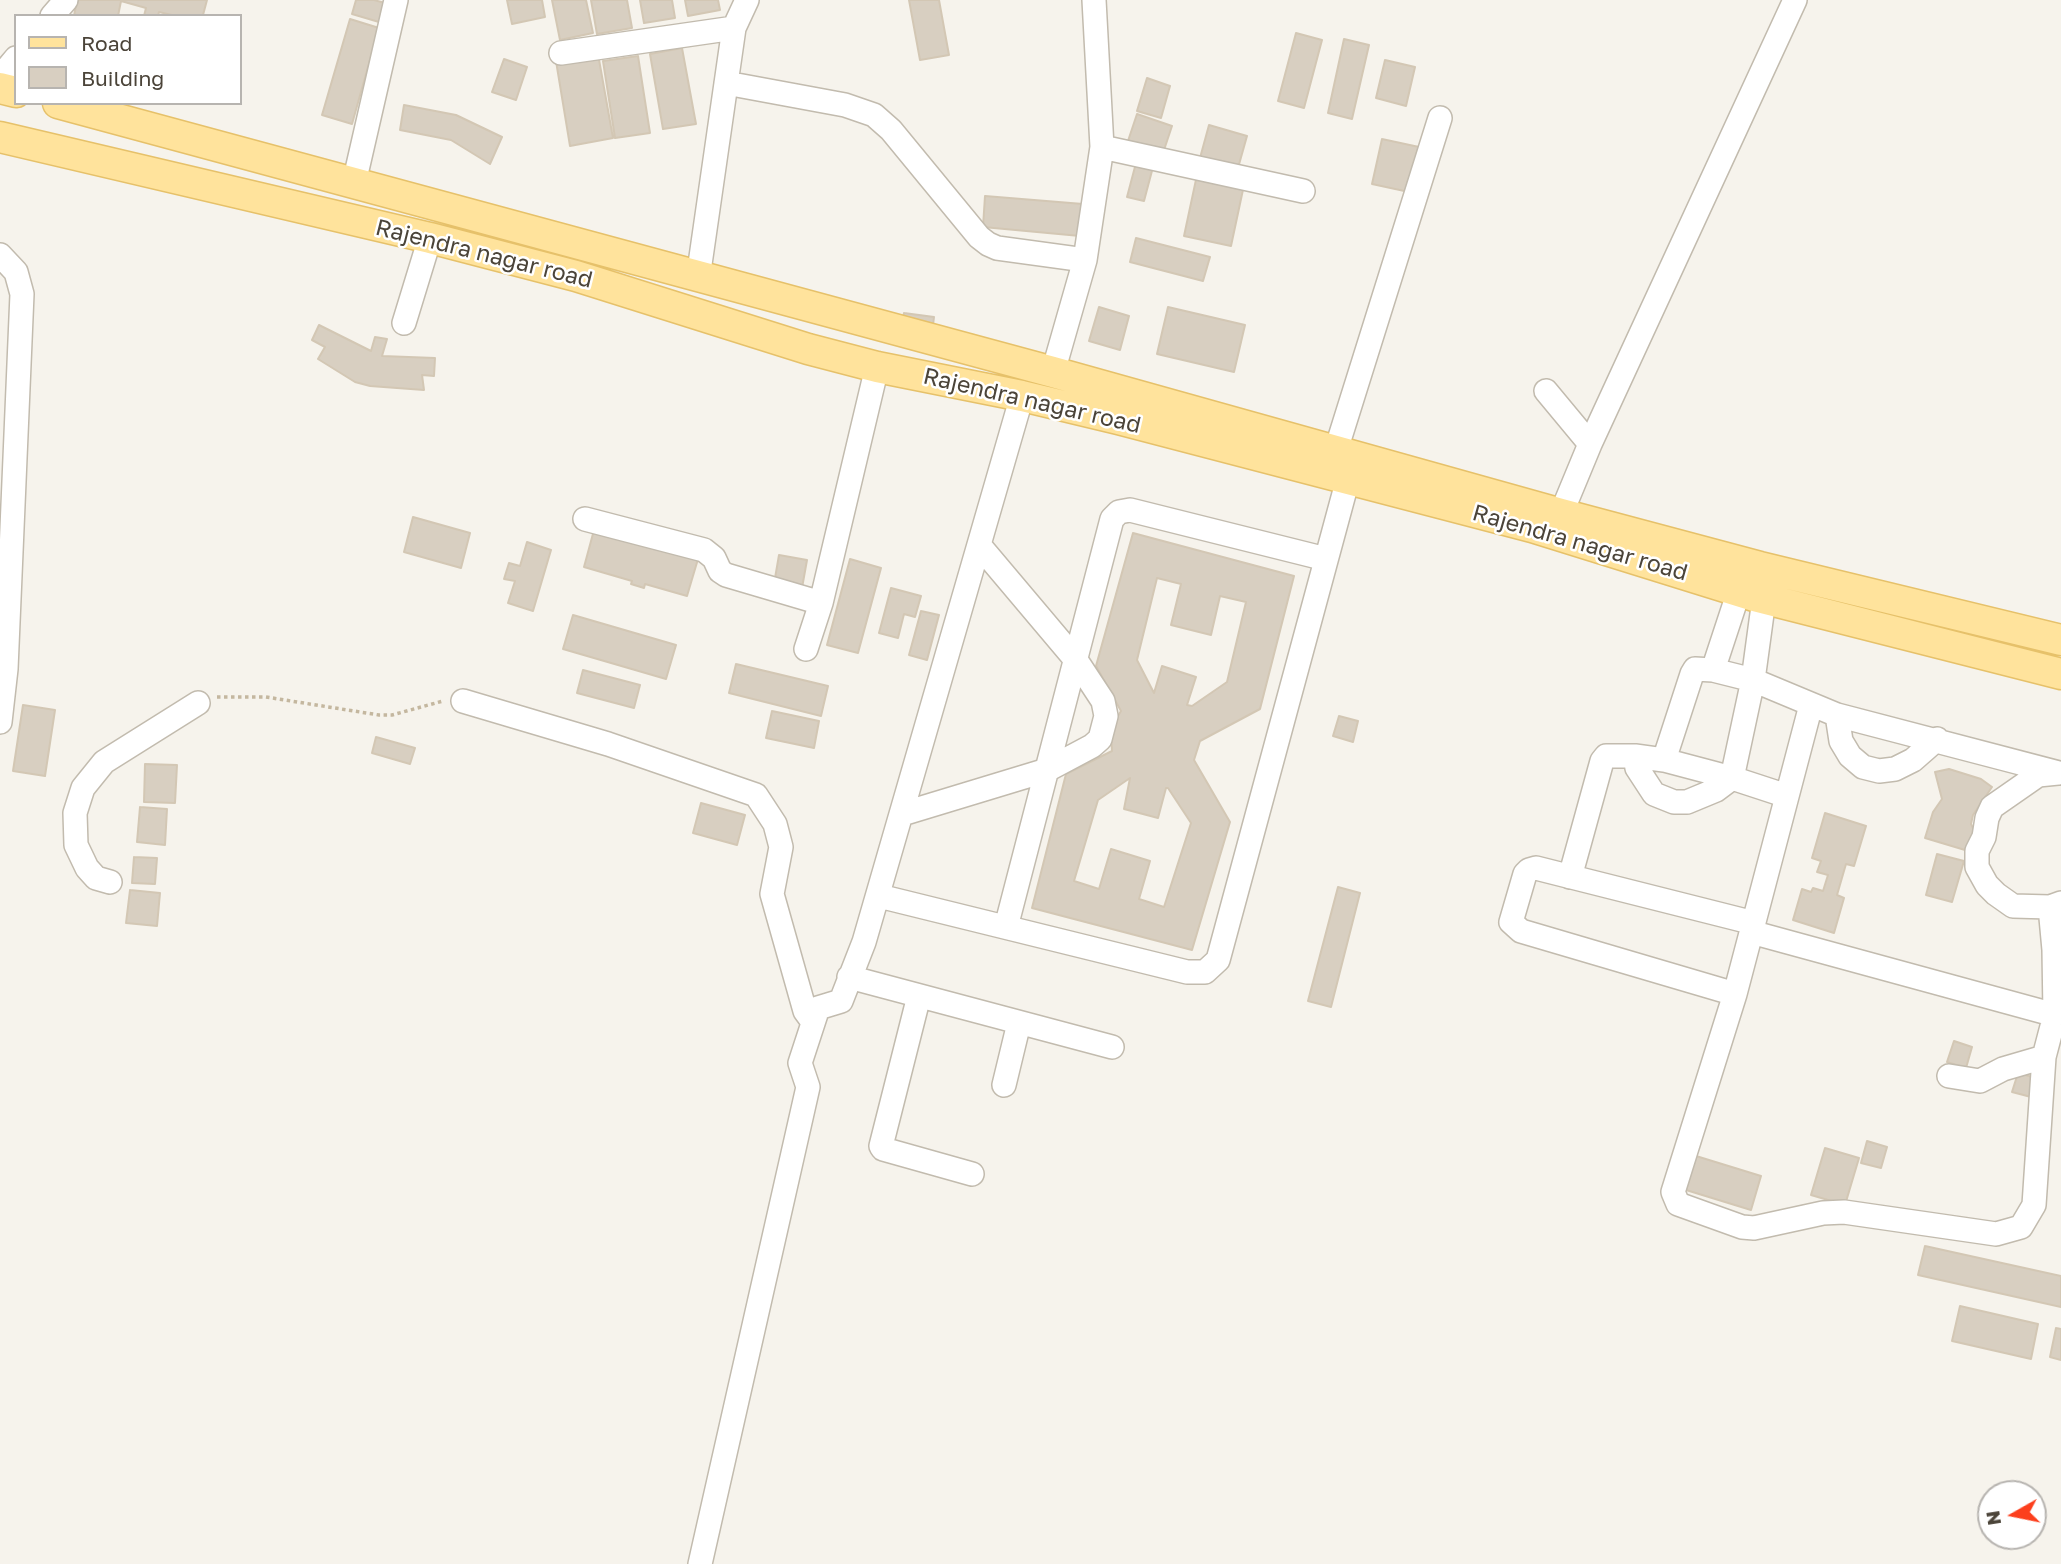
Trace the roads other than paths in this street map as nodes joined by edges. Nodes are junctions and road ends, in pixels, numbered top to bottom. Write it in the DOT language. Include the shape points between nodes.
graph roads {
  1 [pos="66,0"];
  2 [pos="396,0"];
  3 [pos="747,0"];
  4 [pos="1094,0"];
  5 [pos="1795,0"];
  6 [pos="54,14"];
  7 [pos="734,28"];
  8 [pos="561,52"];
  9 [pos="14,60"];
  10 [pos="0,77"];
  11 [pos="726,83"];
  12 [pos="65,105"];
  13 [pos="1440,118"];
  14 [pos="0,137"];
  15 [pos="1102,147"];
  16 [pos="354,183"];
  17 [pos="1303,191"];
  18 [pos="430,238"];
  19 [pos="0,255"];
  20 [pos="1084,260"];
  21 [pos="698,278"];
  22 [pos="404,323"];
  23 [pos="877,367"];
  24 [pos="1053,372"];
  25 [pos="1546,391"];
  26 [pos="1022,396"];
  27 [pos="1122,406"];
  28 [pos="1590,444"];
  29 [pos="1336,450"];
  30 [pos="1348,479"];
  31 [pos="1561,514"];
  32 [pos="585,519"];
  33 [pos="979,545"];
  34 [pos="1326,559"];
  35 [pos="5,566"];
  36 [pos="1751,595"];
  37 [pos="821,603"];
  38 [pos="2061,640"];
  39 [pos="806,649"];
  40 [pos="1076,660"];
  41 [pos="1713,670"];
  42 [pos="2061,674"];
  43 [pos="1753,680"];
  44 [pos="463,701"];
  45 [pos="198,703"];
  46 [pos="1811,705"];
  47 [pos="1837,715"];
  48 [pos="0,722"];
  49 [pos="1937,740"];
  50 [pos="1635,756"];
  51 [pos="1664,760"];
  52 [pos="1047,770"];
  53 [pos="2060,773"];
  54 [pos="1732,778"];
  55 [pos="1787,796"];
  56 [pos="902,814"];
  57 [pos="1570,877"];
  58 [pos="110,882"];
  59 [pos="879,896"];
  60 [pos="2055,905"];
  61 [pos="1006,927"];
  62 [pos="1753,927"];
  63 [pos="849,977"];
  64 [pos="1735,994"];
  65 [pos="919,996"];
  66 [pos="2055,1015"];
  67 [pos="814,1022"];
  68 [pos="1019,1023"];
  69 [pos="1112,1047"];
  70 [pos="2044,1057"];
  71 [pos="1949,1076"];
  72 [pos="1004,1085"];
  73 [pos="972,1174"];
  74 [pos="700,1564"];
  1 -- 6 [label="street"];
  2 -- 16 [label="street"];
  3 -- 7 [label="street"];
  4 -- 15 [label="street"];
  5 -- 28 [label="street"];
  7 -- 8 [label="street"];
  7 -- 11 [label="street"];
  9 -- 10 [label="street"];
  11 -- 20 [label="street" via="845,105 874,115 988,244"];
  11 -- 21 [label="street"];
  12 -- 16 [label="main road, Rajendra nagar road"];
  13 -- 29 [label="street"];
  14 -- 18 [label="main road, Rajendra nagar road"];
  15 -- 17 [label="street"];
  15 -- 20 [label="street"];
  16 -- 21 [label="main road, Rajendra nagar road"];
  18 -- 22 [label="street"];
  18 -- 23 [label="main road, Rajendra nagar road" via="576,276"];
  19 -- 35 [label="street" via="16,272 22,294"];
  20 -- 24 [label="street"];
  21 -- 24 [label="main road, Rajendra nagar road"];
  23 -- 26 [label="main road, Rajendra nagar road"];
  23 -- 37 [label="street"];
  24 -- 27 [label="main road, Rajendra nagar road"];
  25 -- 28 [label="street"];
  26 -- 27 [label="main road, Rajendra nagar road"];
  26 -- 33 [label="street"];
  27 -- 29 [label="main road, Rajendra nagar road"];
  27 -- 30 [label="main road, Rajendra nagar road"];
  28 -- 31 [label="street"];
  29 -- 31 [label="main road, Rajendra nagar road"];
  30 -- 34 [label="street"];
  30 -- 36 [label="main road, Rajendra nagar road" via="1532,527"];
  31 -- 38 [label="main road, Rajendra nagar road"];
  32 -- 37 [label="street" via="704,550 726,575"];
  33 -- 40 [label="street"];
  33 -- 56 [label="street"];
  34 -- 40 [label="street" via="1130,510 1119,512 1112,519"];
  34 -- 61 [label="street" via="1218,960 1205,972 1187,972"];
  35 -- 48 [label="street" via="6,669"];
  36 -- 41 [label="street"];
  36 -- 42 [label="main road, Rajendra nagar road"];
  36 -- 43 [label="street"];
  37 -- 39 [label="street"];
  40 -- 52 [label="street"];
  40 -- 52 [label="street" via="1103,701 1106,716 1096,743"];
  41 -- 43 [label="street"];
  41 -- 51 [label="street" via="1699,668 1692,674"];
  43 -- 46 [label="street"];
  43 -- 54 [label="street"];
  44 -- 67 [label="street" via="756,795 775,824 781,847 772,894 805,1011"];
  45 -- 58 [label="street" via="104,762 83,788 75,813 76,845 96,878"];
  46 -- 47 [label="street"];
  46 -- 55 [label="street"];
  47 -- 49 [label="street"];
  47 -- 49 [label="street" via="1841,741 1850,755 1863,767 1879,771 1913,760"];
  49 -- 53 [label="street"];
  50 -- 51 [label="street"];
  50 -- 54 [label="street" via="1646,785 1654,794 1674,802 1698,798"];
  50 -- 57 [label="street" via="1612,754 1602,761"];
  51 -- 54 [label="street"];
  52 -- 56 [label="street"];
  52 -- 61 [label="street"];
  53 -- 60 [label="street" via="2038,775 1992,807 1977,851 1977,867 1987,885 2013,906"];
  54 -- 55 [label="street"];
  55 -- 62 [label="street"];
  56 -- 59 [label="street"];
  57 -- 62 [label="street"];
  57 -- 64 [label="street" via="1529,870 1511,922 1514,927"];
  59 -- 61 [label="street"];
  59 -- 63 [label="street"];
  60 -- 66 [label="street"];
  62 -- 64 [label="street"];
  62 -- 66 [label="street"];
  63 -- 65 [label="street"];
  63 -- 67 [label="street" via="841,1001 818,1008"];
  64 -- 70 [label="street" via="1673,1192 1678,1205 1742,1227 1844,1212 1996,1234 2021,1227 2034,1205"];
  65 -- 68 [label="street"];
  65 -- 73 [label="street" via="881,1146"];
  66 -- 70 [label="street"];
  67 -- 74 [label="street" via="800,1063 808,1087"];
  68 -- 69 [label="street"];
  68 -- 72 [label="street"];
  70 -- 71 [label="street" via="1980,1081"];
}
